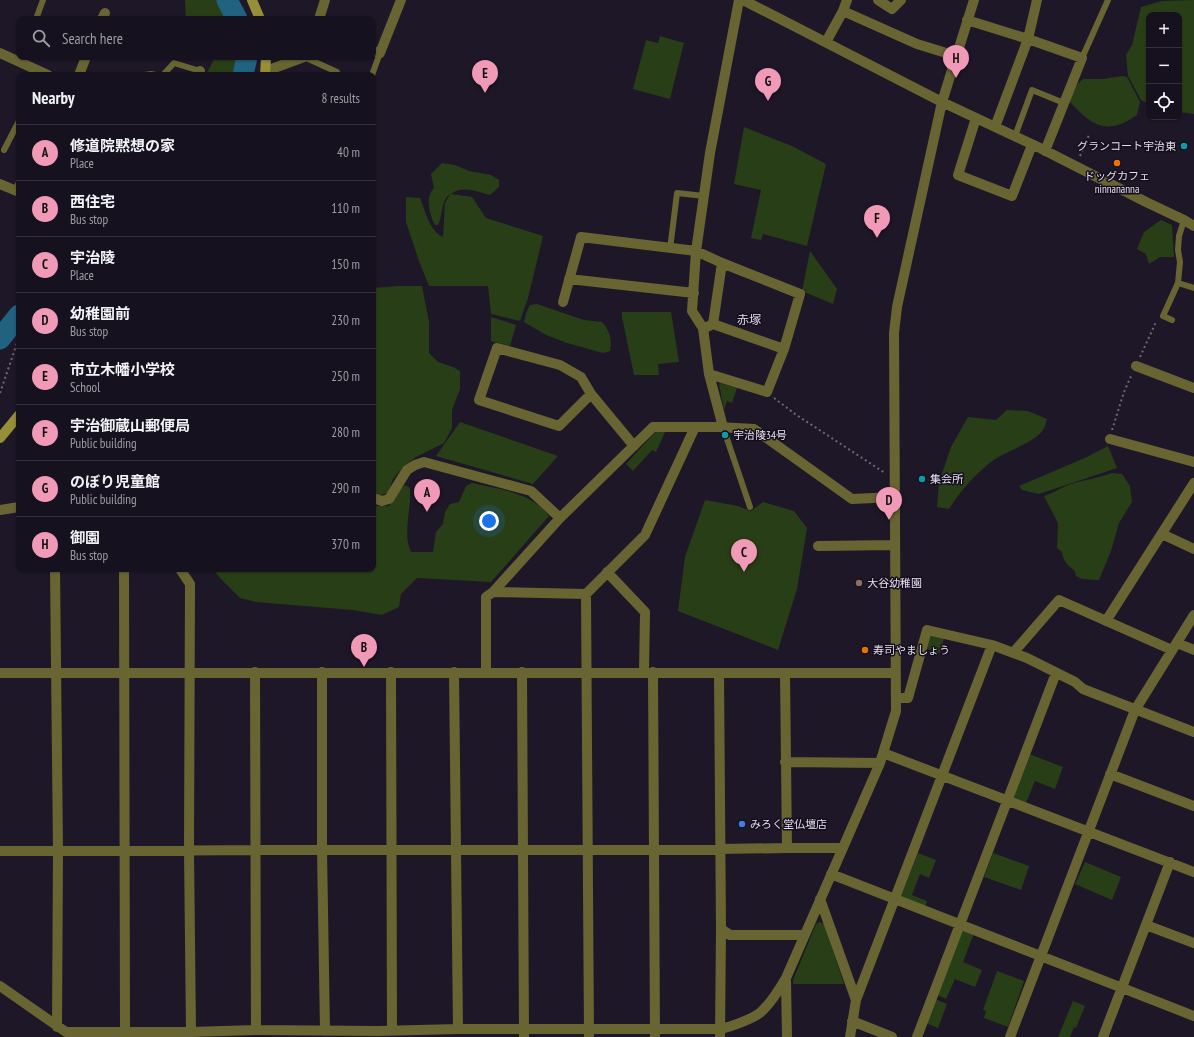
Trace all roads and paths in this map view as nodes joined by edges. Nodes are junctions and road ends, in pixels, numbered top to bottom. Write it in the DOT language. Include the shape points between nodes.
graph roads {
  1 [pos="43,0"];
  2 [pos="252,0"];
  3 [pos="325,0"];
  4 [pos="401,0"];
  5 [pos="739,0"];
  6 [pos="743,0"];
  7 [pos="847,0"];
  8 [pos="878,0"];
  9 [pos="900,0"];
  10 [pos="974,0"];
  11 [pos="1037,0"];
  12 [pos="1108,0"];
  13 [pos="843,11"];
  14 [pos="37,16"];
  15 [pos="259,16"];
  16 [pos="320,16"];
  17 [pos="967,20"];
  18 [pos="1028,39"];
  19 [pos="826,42"];
  20 [pos="376,52"];
  21 [pos="0,53"];
  22 [pos="956,56"];
  23 [pos="1082,58"];
  24 [pos="16,59"];
  25 [pos="20,60"];
  26 [pos="85,60"];
  27 [pos="266,60"];
  28 [pos="297,60"];
  29 [pos="311,60"];
  30 [pos="375,60"];
  31 [pos="41,72"];
  32 [pos="80,72"];
  33 [pos="166,72"];
  34 [pos="196,72"];
  35 [pos="265,72"];
  36 [pos="267,72"];
  37 [pos="337,72"];
  38 [pos="373,72"];
  39 [pos="942,102"];
  40 [pos="1064,103"];
  41 [pos="976,118"];
  42 [pos="16,127"];
  43 [pos="995,127"];
  44 [pos="1089,135"];
  45 [pos="1015,136"];
  46 [pos="1032,145"];
  47 [pos="4,150"];
  48 [pos="1045,151"];
  49 [pos="1076,167"];
  50 [pos="0,184"];
  51 [pos="16,188"];
  52 [pos="704,196"];
  53 [pos="1184,220"];
  54 [pos="1194,226"];
  55 [pos="670,249"];
  56 [pos="696,251"];
  57 [pos="722,263"];
  58 [pos="569,279"];
  59 [pos="1178,283"];
  60 [pos="1194,288"];
  61 [pos="694,293"];
  62 [pos="563,302"];
  63 [pos="1172,320"];
  64 [pos="708,326"];
  65 [pos="16,346"];
  66 [pos="784,348"];
  67 [pos="1136,366"];
  68 [pos="709,374"];
  69 [pos="1194,388"];
  70 [pos="767,392"];
  71 [pos="0,393"];
  72 [pos="591,394"];
  73 [pos="16,419"];
  74 [pos="695,427"];
  75 [pos="723,427"];
  76 [pos="0,438"];
  77 [pos="1110,439"];
  78 [pos="634,446"];
  79 [pos="1193,458"];
  80 [pos="895,480"];
  81 [pos="1194,483"];
  82 [pos="895,497"];
  83 [pos="376,499"];
  84 [pos="16,507"];
  85 [pos="750,507"];
  86 [pos="0,510"];
  87 [pos="560,518"];
  88 [pos="1162,534"];
  89 [pos="895,545"];
  90 [pos="818,546"];
  91 [pos="1194,549"];
  92 [pos="55,572"];
  93 [pos="124,572"];
  94 [pos="182,572"];
  95 [pos="607,572"];
  96 [pos="493,592"];
  97 [pos="586,594"];
  98 [pos="1194,615"];
  99 [pos="1106,621"];
  100 [pos="992,645"];
  101 [pos="1174,647"];
  102 [pos="1194,650"];
  103 [pos="1013,653"];
  104 [pos="124,672"];
  105 [pos="190,672"];
  106 [pos="255,672"];
  107 [pos="322,672"];
  108 [pos="390,672"];
  109 [pos="454,672"];
  110 [pos="486,672"];
  111 [pos="522,672"];
  112 [pos="586,672"];
  113 [pos="648,672"];
  114 [pos="0,673"];
  115 [pos="56,673"];
  116 [pos="719,673"];
  117 [pos="785,673"];
  118 [pos="896,673"];
  119 [pos="1056,673"];
  120 [pos="896,698"];
  121 [pos="1135,710"];
  122 [pos="1194,732"];
  123 [pos="883,752"];
  124 [pos="785,762"];
  125 [pos="880,763"];
  126 [pos="1110,774"];
  127 [pos="943,775"];
  128 [pos="1007,800"];
  129 [pos="1194,806"];
  130 [pos="1088,831"];
  131 [pos="787,848"];
  132 [pos="843,848"];
  133 [pos="720,849"];
  134 [pos="190,850"];
  135 [pos="256,850"];
  136 [pos="322,850"];
  137 [pos="392,850"];
  138 [pos="456,850"];
  139 [pos="522,850"];
  140 [pos="587,850"];
  141 [pos="655,850"];
  142 [pos="0,851"];
  143 [pos="58,851"];
  144 [pos="125,851"];
  145 [pos="1170,862"];
  146 [pos="1193,868"];
  147 [pos="831,874"];
  148 [pos="820,899"];
  149 [pos="896,899"];
  150 [pos="960,923"];
  151 [pos="1146,925"];
  152 [pos="721,929"];
  153 [pos="805,935"];
  154 [pos="1194,943"];
  155 [pos="1042,956"];
  156 [pos="786,978"];
  157 [pos="0,986"];
  158 [pos="1122,987"];
  159 [pos="856,1000"];
  160 [pos="1194,1016"];
  161 [pos="852,1021"];
  162 [pos="57,1027"];
  163 [pos="458,1029"];
  164 [pos="256,1030"];
  165 [pos="392,1030"];
  166 [pos="325,1031"];
  167 [pos="125,1032"];
  168 [pos="191,1032"];
  169 [pos="589,1033"];
  170 [pos="655,1033"];
  171 [pos="720,1033"];
  172 [pos="376,1034"];
  173 [pos="524,1034"];
  174 [pos="787,1037"];
  175 [pos="850,1037"];
  176 [pos="892,1037"];
  177 [pos="917,1037"];
  178 [pos="1010,1037"];
  179 [pos="1103,1037"];
  1 -- 14 [label="lane"];
  2 -- 15 [label="main road"];
  3 -- 16 [label="street"];
  4 -- 20 [label="street"];
  5 -- 52 [label="street"];
  6 -- 19 [label="street"];
  7 -- 13 [label="street"];
  8 -- 9 [label="street" via="892,8"];
  10 -- 17 [label="street"];
  11 -- 18 [label="street"];
  12 -- 23 [label="lane"];
  13 -- 19 [label="street"];
  13 -- 22 [label="street" via="917,44"];
  17 -- 18 [label="street"];
  17 -- 22 [label="street"];
  18 -- 23 [label="street"];
  18 -- 43 [label="street"];
  19 -- 39 [label="street"];
  21 -- 24 [label="street"];
  22 -- 39 [label="street"];
  23 -- 40 [label="street"];
  25 -- 31 [label="street"];
  26 -- 32 [label="street"];
  27 -- 35 [label="main road"];
  28 -- 36 [label="street"];
  29 -- 37 [label="lane"];
  30 -- 38 [label="lane"];
  33 -- 34 [label="lane" via="174,64"];
  39 -- 41 [label="street"];
  39 -- 80 [label="street" via="897,307 894,333"];
  40 -- 45 [label="lane" via="1032,90"];
  40 -- 48 [label="street"];
  41 -- 43 [label="street"];
  41 -- 46 [label="street" via="958,175 1012,196"];
  42 -- 47 [label="lane"];
  43 -- 45 [label="street"];
  44 -- 49 [label="path"];
  45 -- 46 [label="street"];
  46 -- 48 [label="street"];
  48 -- 49 [label="street"];
  49 -- 53 [label="street"];
  50 -- 51 [label="street"];
  52 -- 55 [label="lane" via="677,192"];
  52 -- 56 [label="street"];
  53 -- 54 [label="street"];
  53 -- 59 [label="lane" via="1179,236"];
  55 -- 56 [label="street"];
  55 -- 58 [label="street" via="581,237"];
  56 -- 57 [label="street"];
  56 -- 61 [label="street"];
  57 -- 64 [label="street"];
  57 -- 66 [label="street" via="800,294"];
  58 -- 61 [label="street"];
  58 -- 62 [label="street"];
  59 -- 60 [label="lane"];
  59 -- 63 [label="lane" via="1163,316"];
  61 -- 64 [label="street" via="692,311"];
  64 -- 66 [label="street"];
  64 -- 68 [label="street"];
  65 -- 71 [label="path"];
  66 -- 70 [label="street"];
  67 -- 69 [label="street"];
  68 -- 70 [label="street"];
  68 -- 75 [label="street"];
  70 -- 80 [label="path" via="795,414"];
  72 -- 72 [label="street" via="559,426 479,400 497,348 560,365 581,378"];
  72 -- 78 [label="street"];
  73 -- 76 [label="main road"];
  74 -- 75 [label="street"];
  74 -- 78 [label="street" via="653,427"];
  74 -- 95 [label="street" via="644,535"];
  75 -- 82 [label="street" via="754,429 852,499"];
  75 -- 85 [label="lane"];
  77 -- 79 [label="street"];
  78 -- 87 [label="street"];
  80 -- 82 [label="street"];
  81 -- 88 [label="street"];
  82 -- 89 [label="street"];
  83 -- 87 [label="street" via="382,501 389,498 407,470 424,462 531,491"];
  84 -- 86 [label="street"];
  87 -- 96 [label="street"];
  88 -- 91 [label="street"];
  88 -- 99 [label="street"];
  89 -- 90 [label="street"];
  89 -- 118 [label="street"];
  92 -- 115 [label="street"];
  93 -- 104 [label="street"];
  94 -- 105 [label="street" via="190,584"];
  95 -- 97 [label="street"];
  95 -- 113 [label="street" via="645,612"];
  96 -- 97 [label="street"];
  96 -- 110 [label="street" via="486,597"];
  97 -- 112 [label="street"];
  98 -- 101 [label="street"];
  99 -- 101 [label="street"];
  99 -- 103 [label="street" via="1059,600"];
  100 -- 103 [label="street"];
  100 -- 120 [label="street" via="927,630 908,698"];
  100 -- 127 [label="street"];
  101 -- 102 [label="street"];
  101 -- 121 [label="street"];
  103 -- 119 [label="street"];
  104 -- 105 [label="street"];
  104 -- 115 [label="street"];
  104 -- 144 [label="street"];
  105 -- 106 [label="street"];
  105 -- 134 [label="street"];
  106 -- 107 [label="street"];
  106 -- 135 [label="street"];
  107 -- 108 [label="street"];
  107 -- 136 [label="street"];
  108 -- 109 [label="street"];
  108 -- 137 [label="street"];
  109 -- 110 [label="street"];
  109 -- 138 [label="street"];
  110 -- 111 [label="street"];
  111 -- 112 [label="street"];
  111 -- 139 [label="street"];
  112 -- 113 [label="street"];
  112 -- 140 [label="street"];
  113 -- 116 [label="street"];
  113 -- 141 [label="street"];
  114 -- 115 [label="street"];
  115 -- 143 [label="street"];
  116 -- 117 [label="street"];
  116 -- 133 [label="street"];
  117 -- 118 [label="street"];
  117 -- 124 [label="street"];
  118 -- 120 [label="street"];
  119 -- 121 [label="street" via="1076,682 1083,689"];
  119 -- 128 [label="street"];
  120 -- 123 [label="street" via="896,711"];
  121 -- 122 [label="street"];
  121 -- 126 [label="street"];
  123 -- 125 [label="street"];
  123 -- 127 [label="street"];
  124 -- 125 [label="street"];
  124 -- 131 [label="street"];
  125 -- 132 [label="street"];
  126 -- 129 [label="street"];
  126 -- 130 [label="street"];
  127 -- 128 [label="street"];
  127 -- 149 [label="street"];
  128 -- 130 [label="street"];
  128 -- 150 [label="street"];
  130 -- 145 [label="street"];
  130 -- 155 [label="street"];
  131 -- 132 [label="street"];
  131 -- 133 [label="street"];
  132 -- 147 [label="street"];
  133 -- 141 [label="street"];
  133 -- 152 [label="street"];
  134 -- 135 [label="street"];
  134 -- 144 [label="street"];
  134 -- 168 [label="street"];
  135 -- 136 [label="street"];
  135 -- 164 [label="street"];
  136 -- 137 [label="street"];
  136 -- 166 [label="street"];
  137 -- 138 [label="street"];
  137 -- 165 [label="street"];
  138 -- 139 [label="street"];
  138 -- 163 [label="street"];
  139 -- 140 [label="street"];
  139 -- 173 [label="street"];
  140 -- 141 [label="street"];
  140 -- 169 [label="street"];
  141 -- 170 [label="street"];
  142 -- 143 [label="street"];
  143 -- 144 [label="street"];
  143 -- 162 [label="street"];
  144 -- 167 [label="street"];
  145 -- 146 [label="street"];
  145 -- 151 [label="street"];
  147 -- 148 [label="street"];
  147 -- 149 [label="street"];
  148 -- 153 [label="street"];
  148 -- 159 [label="street"];
  149 -- 150 [label="street"];
  149 -- 159 [label="street"];
  150 -- 155 [label="street"];
  150 -- 177 [label="street"];
  151 -- 154 [label="street"];
  151 -- 158 [label="street"];
  152 -- 153 [label="street" via="730,935"];
  152 -- 171 [label="street"];
  153 -- 156 [label="street"];
  155 -- 158 [label="street"];
  155 -- 178 [label="street"];
  156 -- 171 [label="street" via="780,990 760,1013"];
  156 -- 174 [label="street"];
  157 -- 162 [label="street"];
  158 -- 160 [label="street"];
  158 -- 179 [label="street"];
  159 -- 161 [label="street"];
  161 -- 175 [label="street"];
  161 -- 176 [label="street"];
  162 -- 167 [label="street" via="66,1032"];
  163 -- 165 [label="street"];
  163 -- 173 [label="street"];
  164 -- 166 [label="street"];
  164 -- 168 [label="street"];
  165 -- 172 [label="street"];
  166 -- 172 [label="street"];
  167 -- 168 [label="street"];
  169 -- 170 [label="street"];
  169 -- 173 [label="street"];
  170 -- 171 [label="street"];
}
